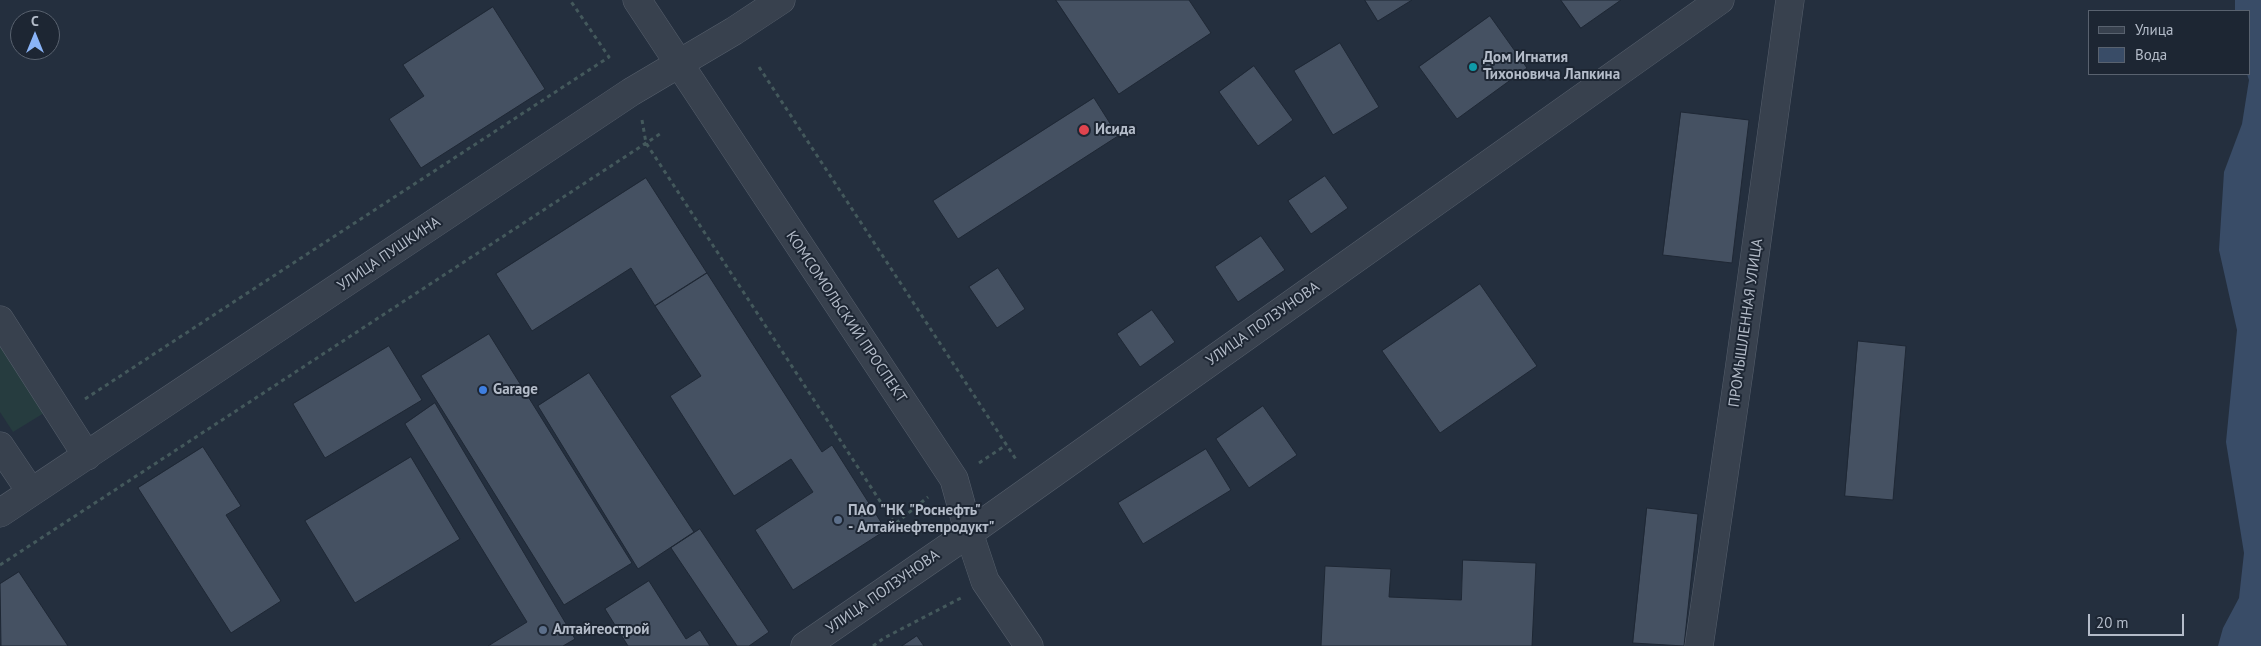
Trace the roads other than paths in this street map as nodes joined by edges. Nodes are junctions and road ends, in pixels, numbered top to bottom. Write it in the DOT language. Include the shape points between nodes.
graph roads {
  1 [pos="637,0"];
  2 [pos="781,0"];
  3 [pos="1720,0"];
  4 [pos="1790,0"];
  5 [pos="678,64"];
  6 [pos="0,320"];
  7 [pos="0,446"];
  8 [pos="87,456"];
  9 [pos="31,492"];
  10 [pos="0,512"];
  11 [pos="969,533"];
  12 [pos="805,646"];
  13 [pos="1029,646"];
  14 [pos="1699,646"];
  1 -- 5 [label="street, КОМСОМОЛЬСКИЙ ПРОСПЕКТ"];
  2 -- 5 [label="street, УЛИЦА ПУШКИНА"];
  3 -- 11 [label="street, УЛИЦА ПОЛЗУНОВА"];
  4 -- 14 [label="street, ПРОМЫШЛЕННАЯ УЛИЦА"];
  5 -- 8 [label="street, УЛИЦА ПУШКИНА" via="631,92"];
  5 -- 11 [label="street, КОМСОМОЛЬСКИЙ ПРОСПЕКТ" via="954,479"];
  6 -- 8 [label="street"];
  7 -- 9 [label="street"];
  8 -- 9 [label="street, УЛИЦА ПУШКИНА"];
  9 -- 10 [label="street, УЛИЦА ПУШКИНА"];
  11 -- 12 [label="street, УЛИЦА ПОЛЗУНОВА"];
  11 -- 13 [label="street, КОМСОМОЛЬСКИЙ ПРОСПЕКТ" via="985,580"];
}
